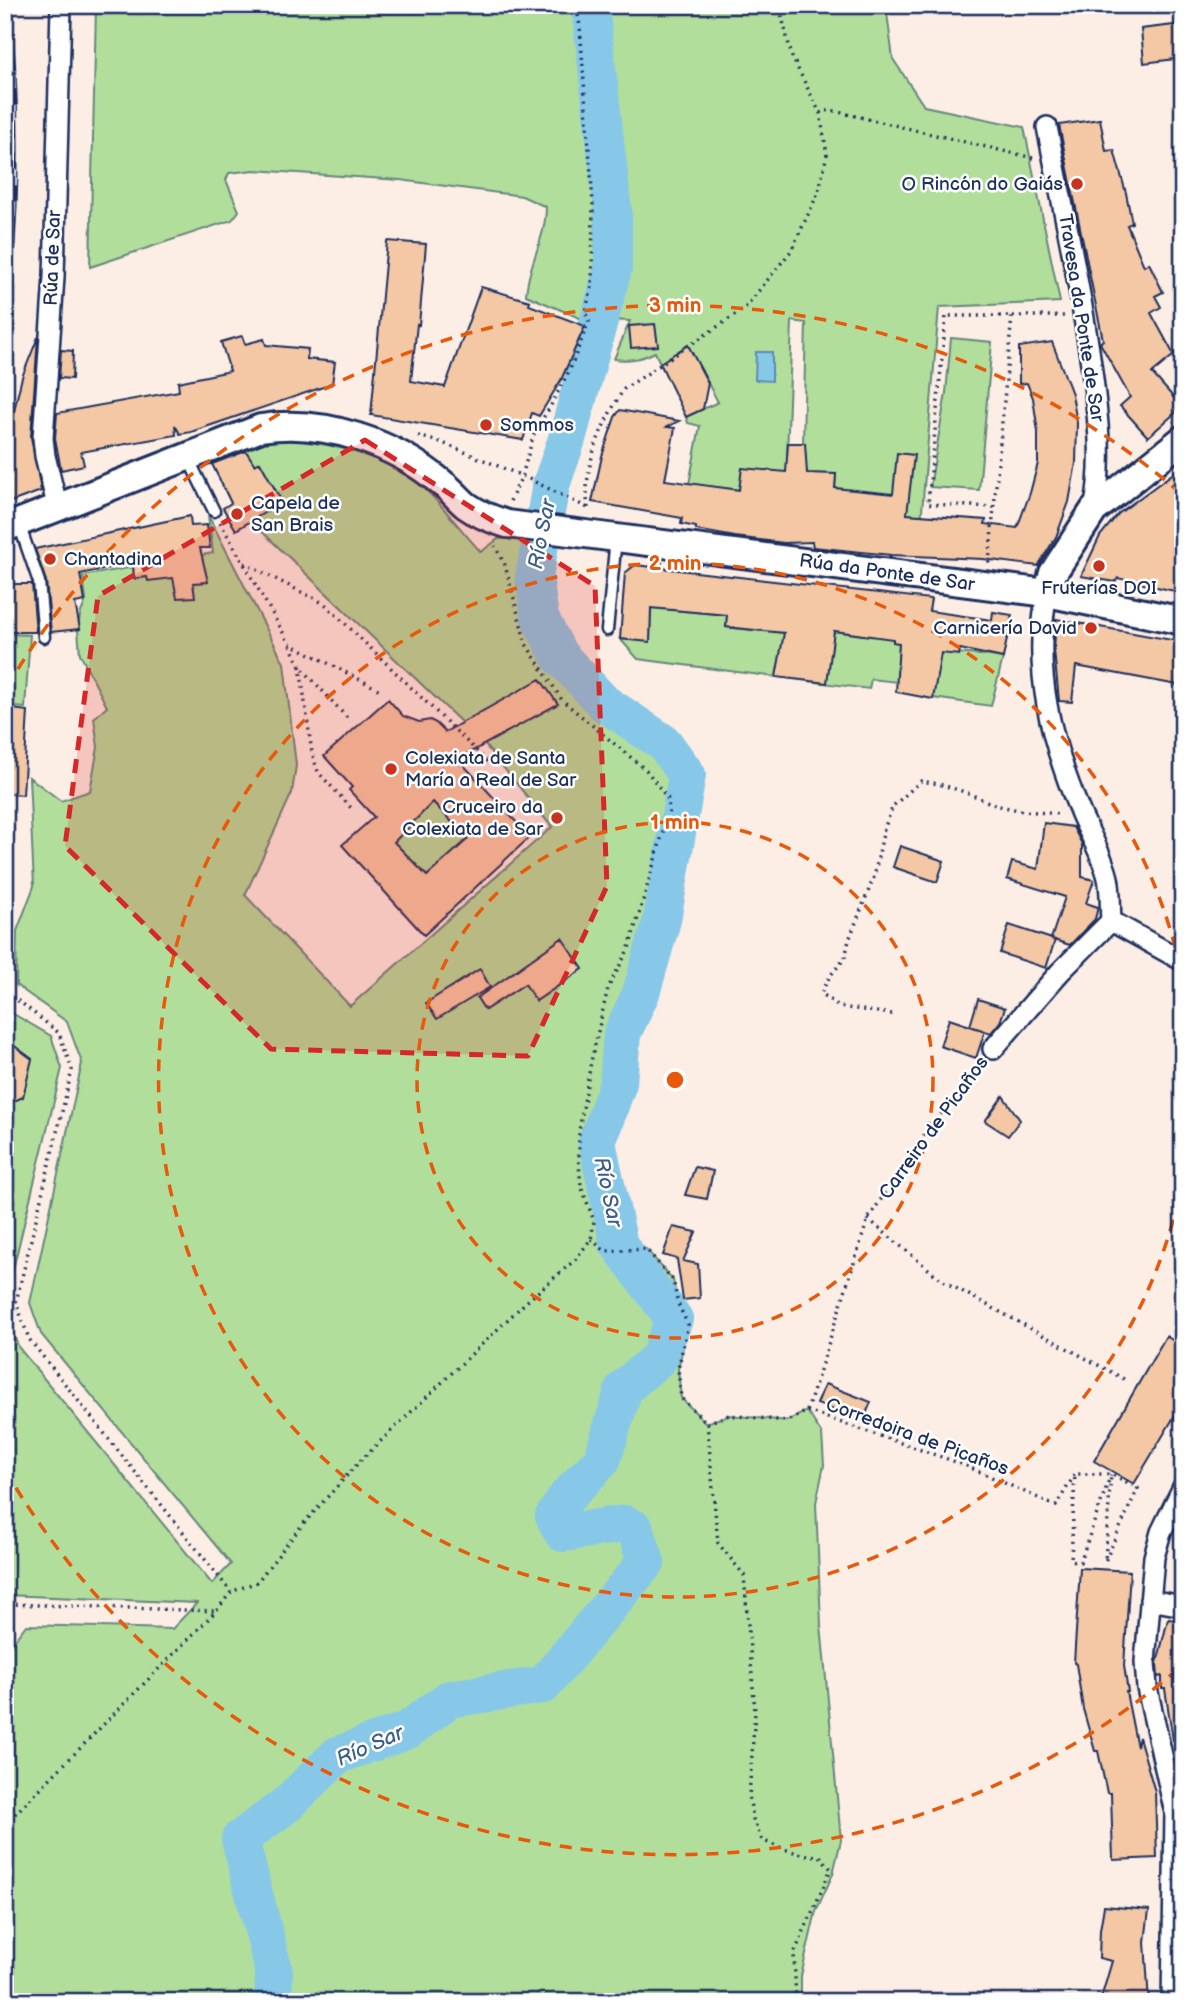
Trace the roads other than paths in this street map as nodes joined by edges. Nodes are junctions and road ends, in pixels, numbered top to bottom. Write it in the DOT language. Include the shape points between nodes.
graph roads {
  1 [pos="61,6"];
  2 [pos="1047,127"];
  3 [pos="1183,439"];
  4 [pos="187,457"];
  5 [pos="58,509"];
  6 [pos="1094,509"];
  7 [pos="214,511"];
  8 [pos="12,526"];
  9 [pos="616,538"];
  10 [pos="1047,593"];
  11 [pos="1183,621"];
  12 [pos="607,630"];
  13 [pos="44,637"];
  14 [pos="1111,922"];
  15 [pos="1183,961"];
  16 [pos="993,1049"];
  17 [pos="1183,1487"];
  18 [pos="1150,1600"];
  19 [pos="1183,1606"];
  20 [pos="1172,2002"];
  1 -- 5 [label="street, Rúa de Sar" via="54,277 43,438"];
  2 -- 6 [label="street, Travesa da Ponte de Sar" via="1084,316 1098,424 1099,485"];
  3 -- 6 [label="street"];
  4 -- 5 [label="street"];
  4 -- 7 [label="lane"];
  4 -- 9 [label="street, Rúa da Ponte de Sar" via="280,425 348,434 414,462 467,506 503,523"];
  5 -- 8 [label="street"];
  6 -- 10 [label="street" via="1053,573"];
  8 -- 13 [label="lane" via="39,582"];
  9 -- 10 [label="street, Rúa da Ponte de Sar"];
  9 -- 12 [label="lane"];
  10 -- 11 [label="street, Rúa da Ponte de Sar"];
  10 -- 14 [label="street" via="1041,668 1054,744 1108,877"];
  14 -- 15 [label="street"];
  14 -- 16 [label="street, Carreiro de Picaños"];
  17 -- 18 [label="street" via="1157,1543"];
  18 -- 19 [label="street"];
  18 -- 20 [label="street" via="1145,1675 1176,1827"];
}
